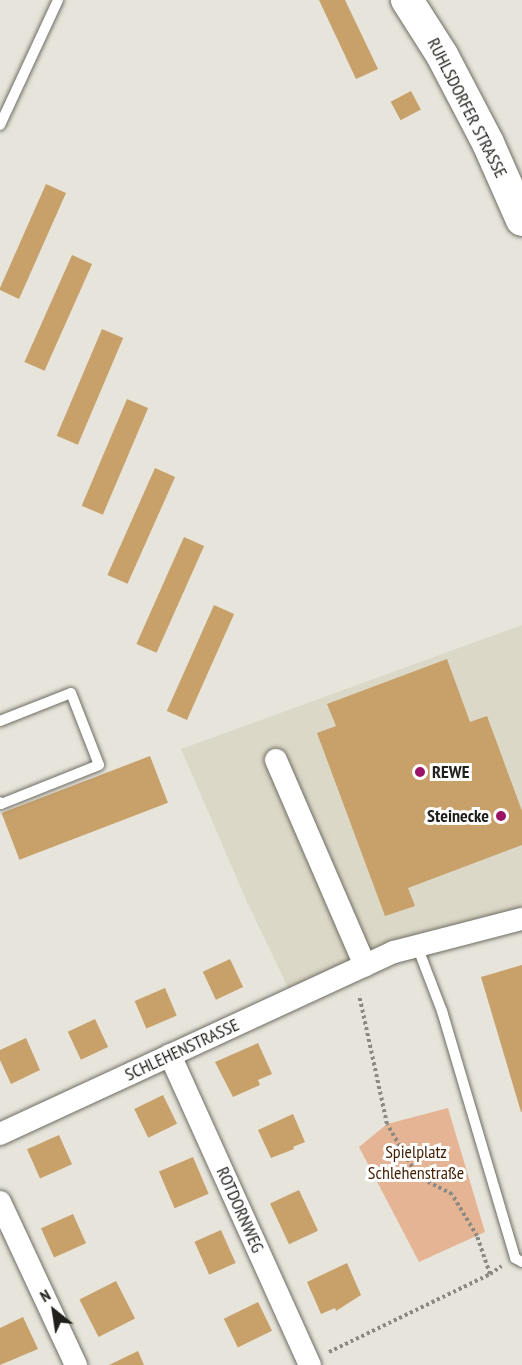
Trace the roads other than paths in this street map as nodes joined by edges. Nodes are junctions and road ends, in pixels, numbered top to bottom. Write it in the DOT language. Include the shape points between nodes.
graph roads {
  1 [pos="58,0"];
  2 [pos="407,0"];
  3 [pos="0,124"];
  4 [pos="522,220"];
  5 [pos="0,721"];
  6 [pos="276,760"];
  7 [pos="0,802"];
  8 [pos="522,919"];
  9 [pos="417,946"];
  10 [pos="359,968"];
  11 [pos="170,1055"];
  12 [pos="0,1134"];
  13 [pos="0,1202"];
  14 [pos="522,1262"];
  15 [pos="309,1363"];
  16 [pos="76,1365"];
  1 -- 3 [label="lane"];
  2 -- 4 [label="main road, RUHLSDORFER STRASSE" via="483,133"];
  5 -- 7 [label="lane" via="71,693 99,765"];
  6 -- 10 [label="street"];
  8 -- 9 [label="street, SCHLEHENSTRASSE"];
  9 -- 10 [label="street, SCHLEHENSTRASSE"];
  9 -- 14 [label="lane" via="442,1011 515,1258"];
  10 -- 11 [label="street, SCHLEHENSTRASSE"];
  11 -- 12 [label="street, SCHLEHENSTRASSE"];
  11 -- 15 [label="street, ROTDORNWEG"];
  13 -- 16 [label="street"];
}
